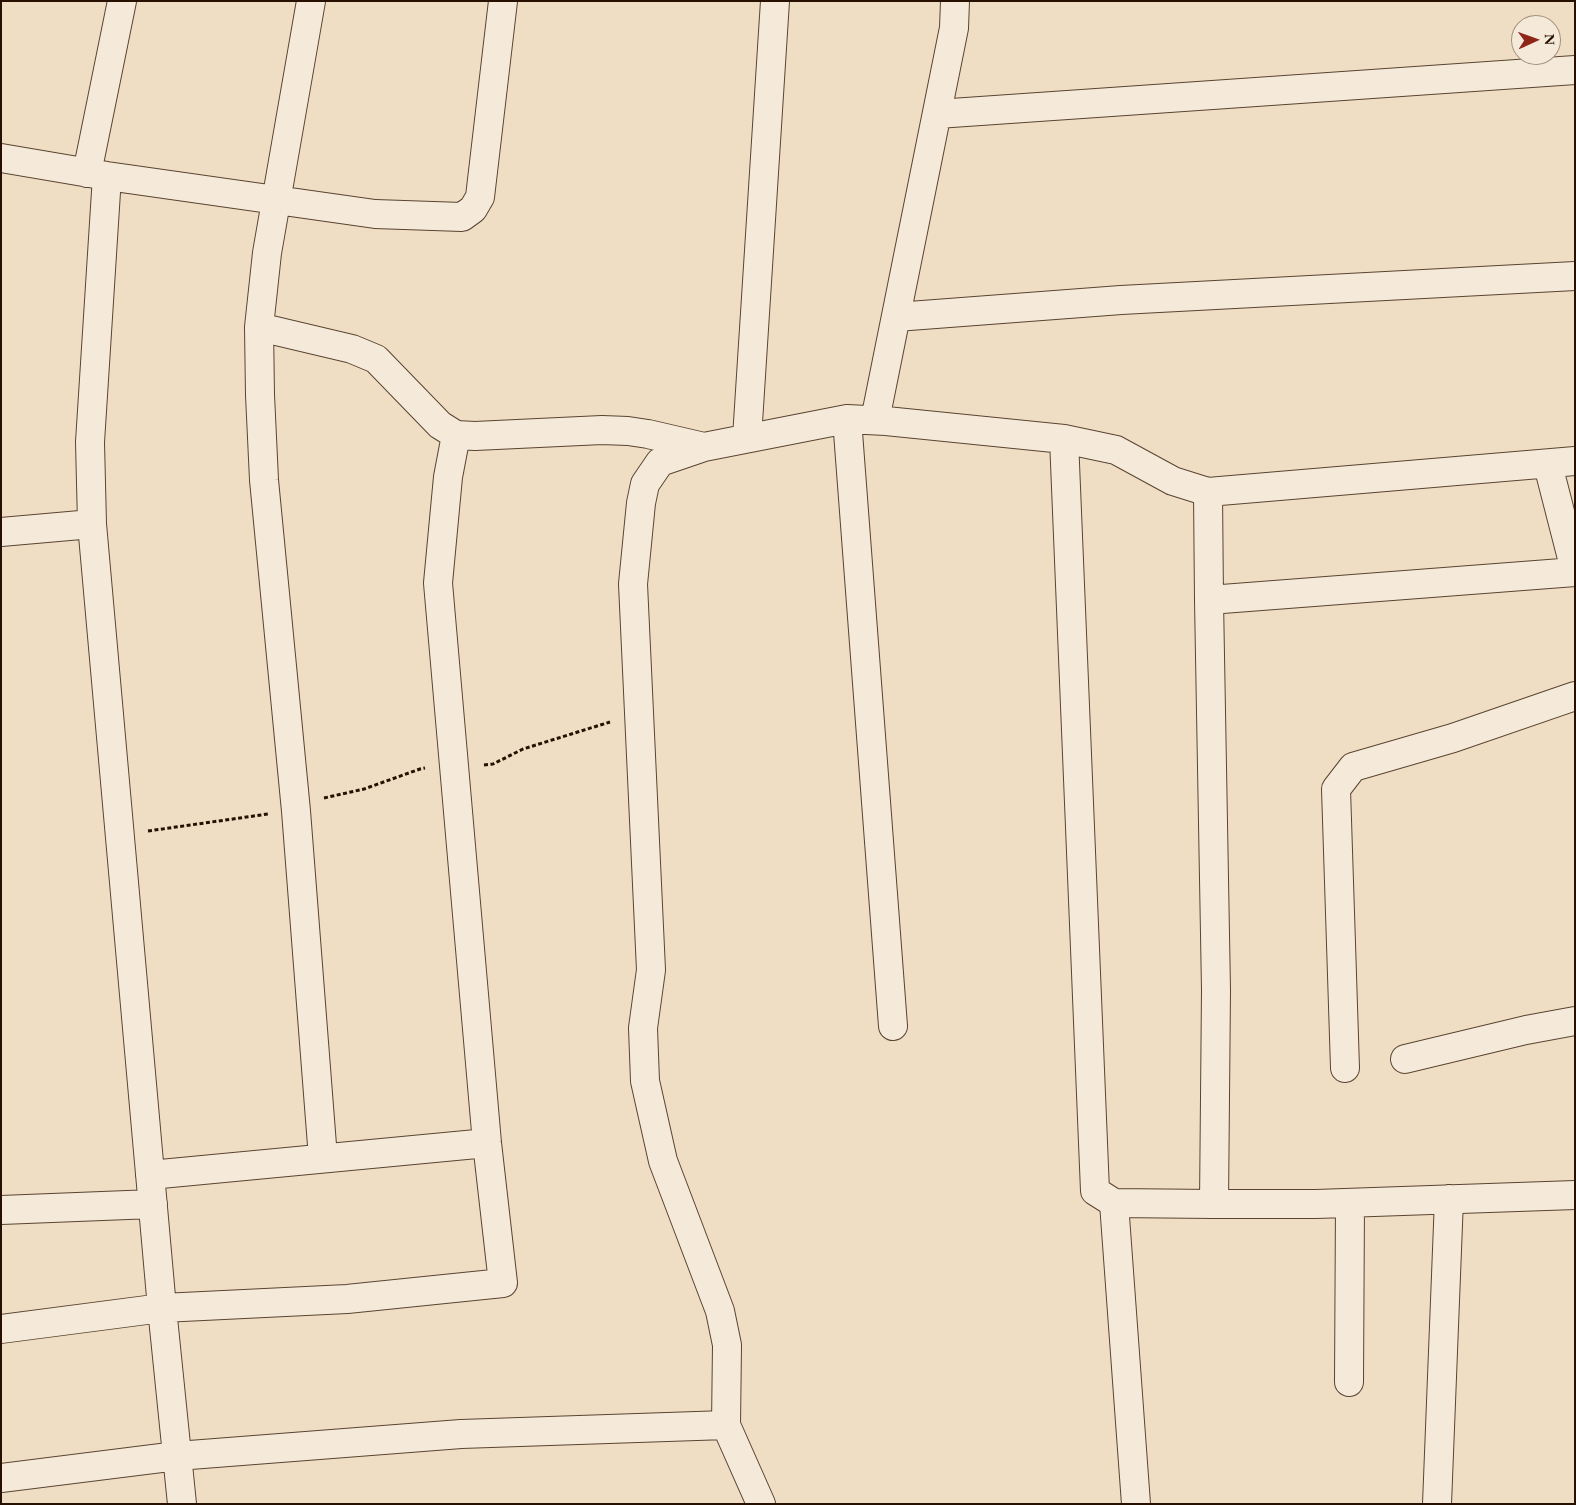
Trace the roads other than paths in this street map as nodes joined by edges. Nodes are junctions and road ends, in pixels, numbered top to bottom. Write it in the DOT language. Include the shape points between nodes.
graph roads {
  1 [pos="122,1"];
  2 [pos="312,1"];
  3 [pos="503,1"];
  4 [pos="775,1"];
  5 [pos="955,1"];
  6 [pos="1575,70"];
  7 [pos="937,114"];
  8 [pos="1,158"];
  9 [pos="97,174"];
  10 [pos="276,201"];
  11 [pos="1575,276"];
  12 [pos="896,317"];
  13 [pos="259,327"];
  14 [pos="847,419"];
  15 [pos="875,420"];
  16 [pos="456,435"];
  17 [pos="747,438"];
  18 [pos="1064,440"];
  19 [pos="704,447"];
  20 [pos="1562,463"];
  21 [pos="1208,492"];
  22 [pos="92,524"];
  23 [pos="1,532"];
  24 [pos="1575,571"];
  25 [pos="1209,600"];
  26 [pos="1575,696"];
  27 [pos="1575,1021"];
  28 [pos="893,1026"];
  29 [pos="1405,1059"];
  30 [pos="1345,1068"];
  31 [pos="487,1143"];
  32 [pos="323,1158"];
  33 [pos="150,1175"];
  34 [pos="1575,1195"];
  35 [pos="1449,1199"];
  36 [pos="1114,1203"];
  37 [pos="1350,1203"];
  38 [pos="152,1204"];
  39 [pos="1214,1204"];
  40 [pos="1,1210"];
  41 [pos="162,1308"];
  42 [pos="1,1329"];
  43 [pos="1349,1382"];
  44 [pos="726,1425"];
  45 [pos="177,1456"];
  46 [pos="1,1478"];
  47 [pos="182,1504"];
  48 [pos="762,1504"];
  49 [pos="1136,1504"];
  50 [pos="1437,1504"];
  1 -- 9 [label="street"];
  2 -- 10 [label="street"];
  3 -- 10 [label="street" via="480,197 473,209 462,217 385,215"];
  4 -- 17 [label="street"];
  5 -- 7 [label="street" via="954,28"];
  6 -- 7 [label="street"];
  7 -- 12 [label="street"];
  8 -- 9 [label="street"];
  9 -- 10 [label="street"];
  9 -- 22 [label="street" via="90,442"];
  10 -- 13 [label="street"];
  11 -- 12 [label="street" via="1121,300"];
  12 -- 15 [label="street"];
  13 -- 16 [label="street" via="352,349 376,360 440,426"];
  13 -- 32 [label="street" via="264,480 296,811"];
  14 -- 15 [label="street"];
  14 -- 17 [label="street"];
  14 -- 28 [label="street"];
  15 -- 18 [label="street"];
  16 -- 19 [label="street" via="628,431"];
  16 -- 31 [label="street" via="447,485 438,583"];
  17 -- 19 [label="street"];
  18 -- 21 [label="street" via="1116,450 1173,481"];
  18 -- 36 [label="street" via="1095,1192"];
  19 -- 44 [label="street" via="660,462 645,484 640,503 633,584 651,970 643,1028 645,1081 663,1161 720,1311 726,1345"];
  20 -- 21 [label="street"];
  20 -- 24 [label="street"];
  21 -- 25 [label="street"];
  22 -- 23 [label="street"];
  22 -- 33 [label="street"];
  24 -- 25 [label="street"];
  25 -- 39 [label="street" via="1216,990"];
  26 -- 30 [label="street" via="1353,768 1336,789"];
  27 -- 29 [label="street"];
  31 -- 32 [label="street"];
  31 -- 41 [label="street" via="503,1283 347,1299"];
  32 -- 33 [label="street"];
  33 -- 38 [label="street"];
  34 -- 35 [label="street"];
  35 -- 37 [label="street"];
  35 -- 50 [label="street"];
  36 -- 39 [label="street"];
  36 -- 49 [label="street"];
  37 -- 39 [label="street"];
  37 -- 43 [label="street"];
  38 -- 40 [label="street"];
  38 -- 41 [label="street"];
  41 -- 42 [label="street"];
  41 -- 45 [label="street"];
  44 -- 45 [label="street" via="461,1434"];
  44 -- 48 [label="street"];
  45 -- 46 [label="street"];
  45 -- 47 [label="street"];
}
